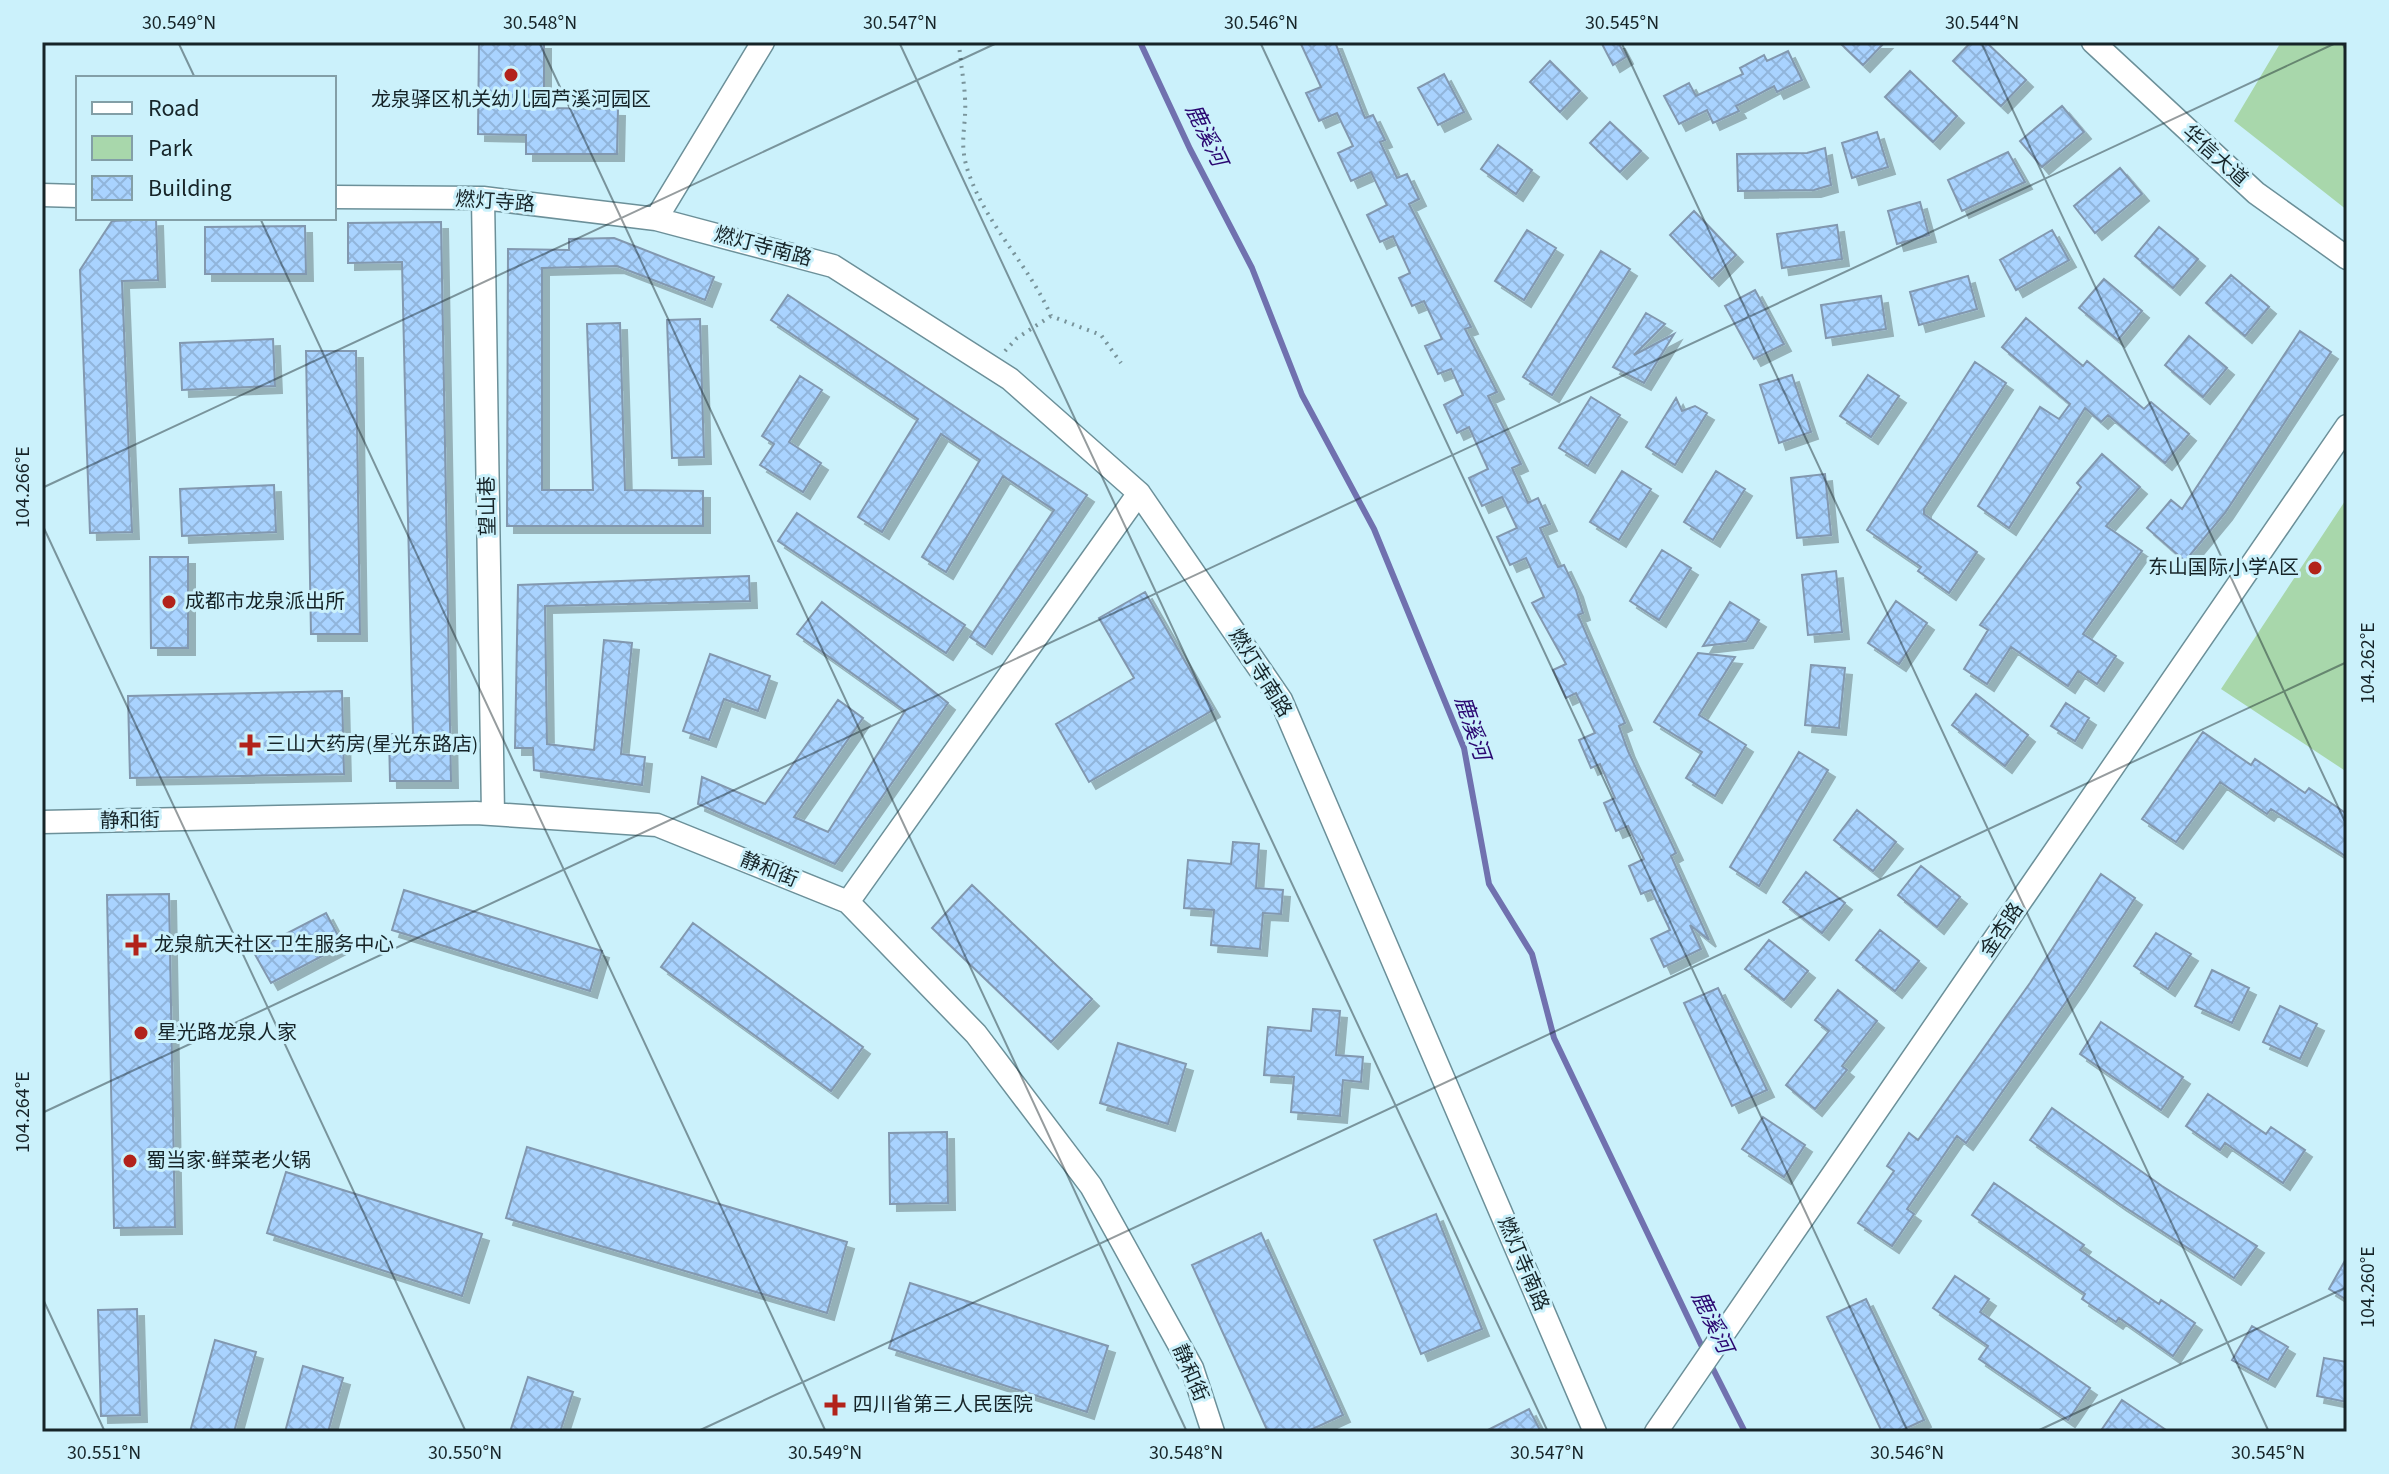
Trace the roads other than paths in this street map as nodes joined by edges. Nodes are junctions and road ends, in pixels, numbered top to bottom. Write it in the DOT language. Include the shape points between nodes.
graph roads {
  1 [pos="763,42"];
  2 [pos="2093,42"];
  3 [pos="42,195"];
  4 [pos="76,196"];
  5 [pos="336,197"];
  6 [pos="483,198"];
  7 [pos="656,219"];
  8 [pos="2347,258"];
  9 [pos="2347,426"];
  10 [pos="1139,493"];
  11 [pos="493,814"];
  12 [pos="42,822"];
  13 [pos="848,902"];
  14 [pos="1213,1432"];
  15 [pos="1595,1432"];
  16 [pos="1656,1432"];
  1 -- 7 [label="street"];
  2 -- 8 [label="street, 华信大道" via="2256,193"];
  3 -- 4 [label="street"];
  5 -- 6 [label="street, 燃灯寺路"];
  6 -- 7 [label="street, 燃灯寺路"];
  6 -- 11 [label="street, 望山巷"];
  7 -- 10 [label="street, 燃灯寺南路" via="833,266 1010,379"];
  9 -- 16 [label="street, 金杏路"];
  10 -- 13 [label="street"];
  10 -- 15 [label="street, 燃灯寺南路" via="1281,700"];
  11 -- 12 [label="street, 静和街"];
  11 -- 13 [label="street, 静和街" via="657,825"];
  13 -- 14 [label="street, 静和街" via="976,1034 1091,1186 1192,1368"];
}
